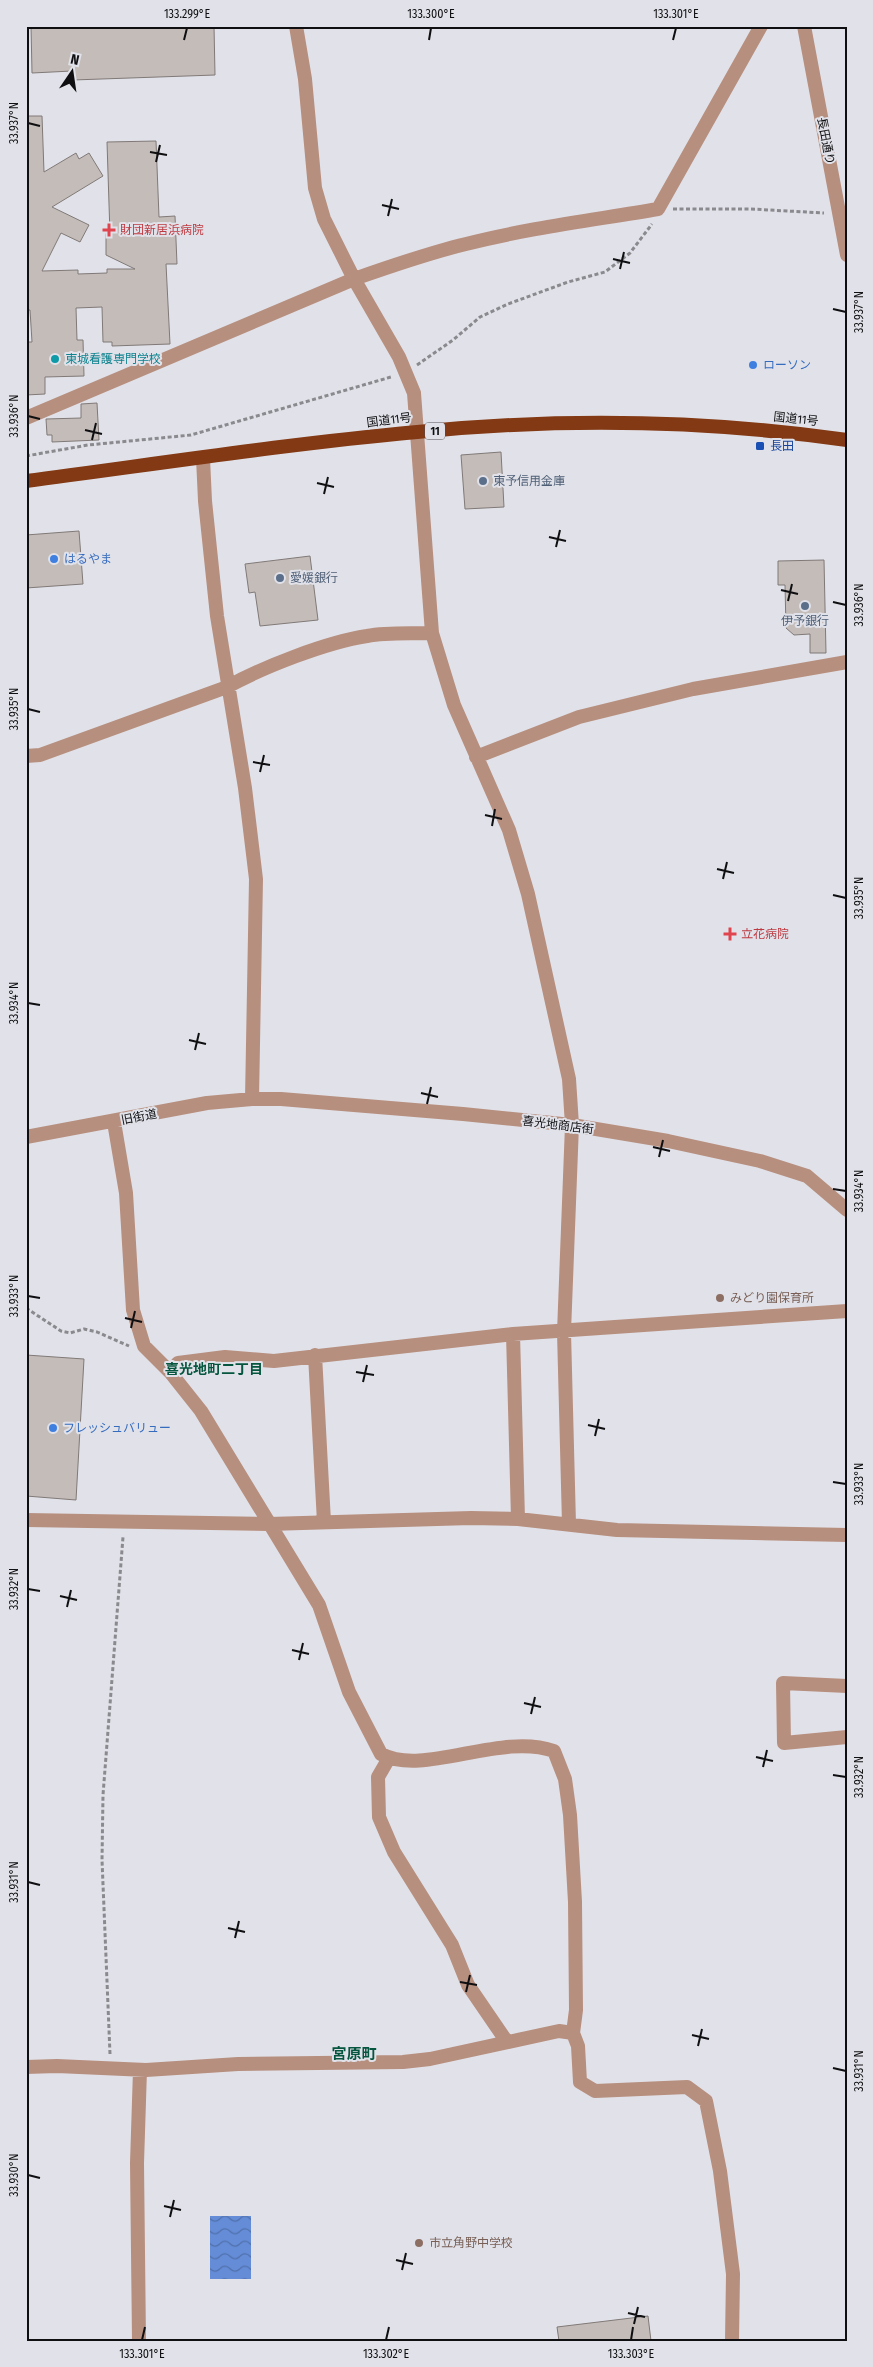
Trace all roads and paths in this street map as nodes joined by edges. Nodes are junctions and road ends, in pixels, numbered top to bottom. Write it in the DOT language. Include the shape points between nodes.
graph roads {
  1 [pos="296,26"];
  2 [pos="761,26"];
  3 [pos="804,26"];
  4 [pos="658,209"];
  5 [pos="843,214"];
  6 [pos="847,255"];
  7 [pos="354,279"];
  8 [pos="406,372"];
  9 [pos="26,418"];
  10 [pos="418,432"];
  11 [pos="847,440"];
  12 [pos="26,456"];
  13 [pos="203,458"];
  14 [pos="26,481"];
  15 [pos="432,633"];
  16 [pos="847,662"];
  17 [pos="228,687"];
  18 [pos="26,756"];
  19 [pos="476,757"];
  20 [pos="252,1099"];
  21 [pos="114,1122"];
  22 [pos="572,1125"];
  23 [pos="26,1136"];
  24 [pos="847,1210"];
  25 [pos="26,1308"];
  26 [pos="847,1311"];
  27 [pos="564,1332"];
  28 [pos="513,1334"];
  29 [pos="144,1346"];
  30 [pos="315,1355"];
  31 [pos="170,1372"];
  32 [pos="518,1519"];
  33 [pos="26,1520"];
  34 [pos="125,1521"];
  35 [pos="324,1522"];
  36 [pos="269,1524"];
  37 [pos="569,1524"];
  38 [pos="847,1534"];
  39 [pos="847,1686"];
  40 [pos="847,1737"];
  41 [pos="389,1758"];
  42 [pos="573,2033"];
  43 [pos="507,2042"];
  44 [pos="26,2067"];
  45 [pos="110,2068"];
  46 [pos="140,2070"];
  47 [pos="139,2341"];
  48 [pos="732,2341"];
  1 -- 7 [label="street" via="305,79 315,188 324,219"];
  2 -- 4 [label="street"];
  3 -- 5 [label="street, 長田通り"];
  4 -- 5 [label="path" via="751,209"];
  4 -- 7 [label="street" via="466,244"];
  4 -- 8 [label="path" via="650,230 641,241 630,254 605,272 568,282 480,317"];
  5 -- 6 [label="street, 長田通り"];
  7 -- 8 [label="street"];
  7 -- 9 [label="street"];
  8 -- 10 [label="street" via="414,393"];
  8 -- 12 [label="path" via="192,436 88,445"];
  10 -- 11 [label="highway, 国道11号 / 11" via="541,424 655,424 791,432"];
  10 -- 13 [label="highway, 国道11号 / 11"];
  10 -- 15 [label="street"];
  13 -- 14 [label="highway, 国道11号 / 11"];
  13 -- 17 [label="street" via="217,616"];
  15 -- 17 [label="street" via="367,636 246,676"];
  15 -- 19 [label="street" via="454,705"];
  16 -- 19 [label="street" via="692,689 579,717"];
  17 -- 18 [label="street" via="40,755"];
  17 -- 20 [label="street" via="256,879"];
  19 -- 22 [label="street" via="510,830 528,894 569,1078"];
  20 -- 21 [label="street, 旧街道" via="207,1103"];
  20 -- 22 [label="street, 喜光地商店街" via="402,1108"];
  21 -- 23 [label="street, 旧街道"];
  21 -- 29 [label="street" via="126,1193 133,1310"];
  22 -- 24 [label="street, 喜光地商店街" via="668,1140 760,1161 807,1176"];
  22 -- 27 [label="street"];
  25 -- 29 [label="path" via="61,1331 70,1333 84,1329 136,1348"];
  26 -- 27 [label="street"];
  27 -- 28 [label="street"];
  27 -- 37 [label="street"];
  28 -- 30 [label="street"];
  28 -- 32 [label="street"];
  29 -- 31 [label="street"];
  30 -- 31 [label="street" via="274,1361 226,1357 178,1363"];
  30 -- 35 [label="street"];
  31 -- 36 [label="street" via="201,1411"];
  32 -- 35 [label="street"];
  32 -- 37 [label="street"];
  33 -- 34 [label="street"];
  34 -- 36 [label="street"];
  34 -- 45 [label="path" via="103,1804"];
  35 -- 36 [label="street"];
  36 -- 41 [label="street" via="319,1605 349,1692 381,1754"];
  37 -- 38 [label="street" via="617,1530"];
  39 -- 40 [label="street" via="783,1683 784,1743"];
  41 -- 42 [label="street" via="412,1762 495,1747 544,1747 554,1751 565,1779 570,1815 575,1902 576,2010"];
  41 -- 43 [label="street" via="378,1777 379,1817 394,1852 452,1946 468,1985"];
  42 -- 43 [label="street" via="559,2031"];
  42 -- 48 [label="street" via="578,2046 580,2082 595,2091 687,2087 706,2101 720,2172 733,2274"];
  43 -- 46 [label="street" via="403,2062 238,2064"];
  44 -- 45 [label="street"];
  45 -- 46 [label="street"];
  46 -- 47 [label="street" via="137,2163"];
}
